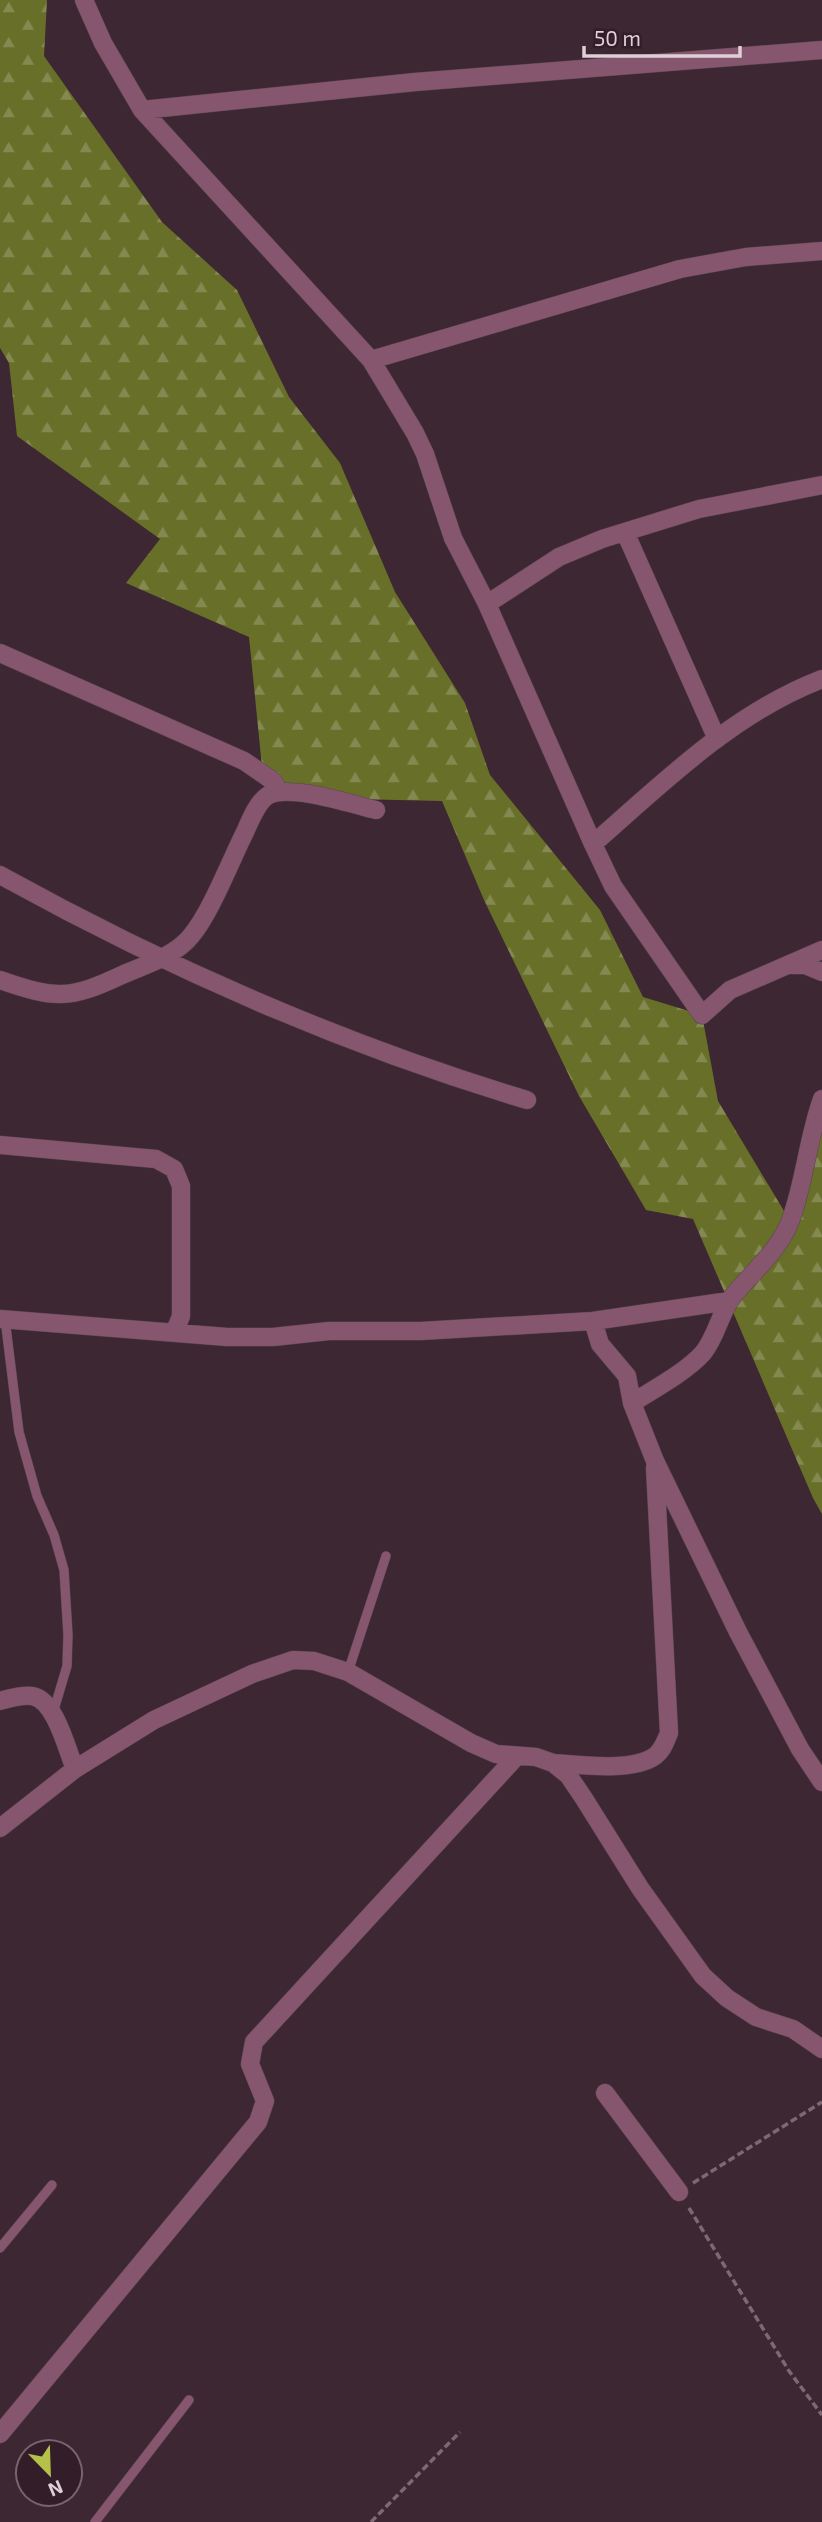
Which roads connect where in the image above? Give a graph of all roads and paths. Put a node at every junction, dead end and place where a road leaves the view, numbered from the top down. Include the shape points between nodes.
1 (84, 0) edge
2 (822, 50) edge
3 (142, 110) junction
4 (822, 251) edge
5 (371, 360) junction
6 (822, 485) edge
7 (625, 531) junction
8 (487, 604) junction
9 (0, 653) edge
10 (822, 679) edge
11 (717, 739) junction
12 (279, 791) junction
13 (376, 810) dead end
14 (593, 844) junction
15 (0, 875) edge
16 (822, 950) edge
17 (160, 958) junction
18 (785, 964) junction
19 (822, 972) edge
20 (0, 980) edge
21 (822, 1099) edge
22 (527, 1100) dead end
23 (0, 1145) edge
24 (729, 1301) junction
25 (2, 1319) edge
26 (593, 1321) junction
27 (175, 1331) junction
28 (632, 1403) junction
29 (655, 1461) junction
30 (386, 1556) dead end
31 (348, 1672) junction
32 (0, 1701) edge
33 (53, 1713) junction
34 (516, 1757) junction
35 (553, 1763) junction
36 (75, 1769) junction
37 (822, 1782) edge
38 (0, 1828) edge
39 (822, 2049) edge
40 (605, 2093) dead end
41 (822, 2102) edge
42 (52, 2185) dead end
43 (679, 2192) junction
44 (0, 2248) edge
45 (189, 2400) dead end
46 (822, 2415) edge
47 (460, 2432) dead end
48 (0, 2434) edge
49 (95, 2522) edge
50 (372, 2522) edge

1 - 3 street
2 - 3 street via 415,82
3 - 5 street
4 - 5 street via 746,257 680,269
5 - 8 street via 425,454 453,538
6 - 7 street via 699,509
7 - 8 street via 559,557
7 - 11 street
8 - 14 street
9 - 12 street via 244,761 273,781
10 - 11 street via 768,705
11 - 14 street
12 - 13 street
12 - 17 street via 265,797 252,816 191,937
14 - 18 street via 613,886 702,1015 730,990
15 - 17 street
16 - 18 street
17 - 20 street via 88,991 68,995 28,990
17 - 22 street via 323,1030
18 - 19 street
21 - 24 street via 790,1222 779,1244
23 - 27 street via 156,1159 174,1169 181,1186 181,1316
24 - 26 street
24 - 28 street via 702,1353
25 - 27 street
25 - 33 lane via 19,1432 64,1570 66,1666
26 - 27 street via 273,1337
26 - 28 street via 600,1344 627,1376
28 - 29 street
29 - 35 street via 669,1733 664,1747 640,1762 618,1766
29 - 37 street via 744,1643
30 - 31 lane
31 - 34 street via 471,1743
31 - 36 street via 314,1661 275,1665 154,1720
32 - 33 street via 34,1696 45,1701
33 - 36 street
34 - 35 street via 536,1756
34 - 48 street via 254,2042 250,2064 265,2101 258,2122
35 - 39 street via 568,1775 703,1976 756,2017 793,2029
36 - 38 street
40 - 43 street
41 - 43 path
42 - 44 lane
43 - 46 path via 789,2371
45 - 49 lane
47 - 50 path

